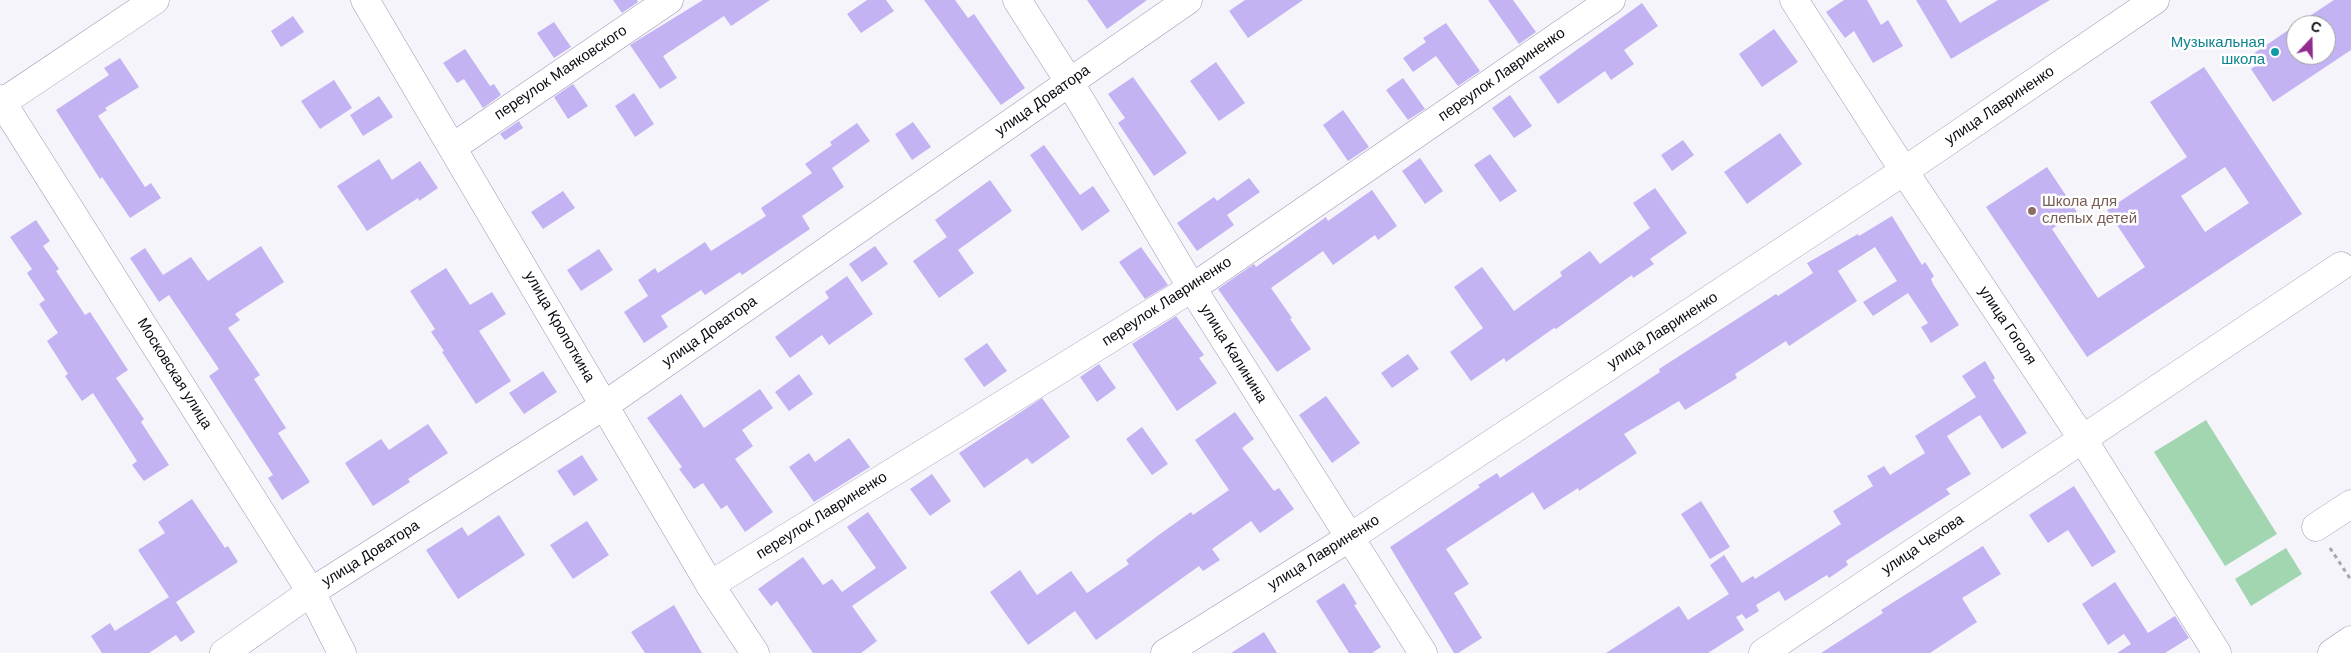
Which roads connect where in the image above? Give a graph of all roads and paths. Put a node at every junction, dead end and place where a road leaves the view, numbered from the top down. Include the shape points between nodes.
1 (155, 0) edge
2 (365, 0) edge
3 (669, 0) edge
4 (1017, 0) edge
5 (1188, 0) edge
6 (1611, 0) edge
7 (1794, 0) edge
8 (2155, 0) edge
9 (1070, 82) junction
10 (1, 102) edge
11 (453, 147) junction
12 (1904, 171) junction
13 (2340, 266) dead end
14 (1192, 288) junction
15 (605, 405) junction
16 (2082, 438) junction
17 (2351, 504) edge
18 (2316, 527) joint
19 (1349, 538) junction
20 (2351, 580) edge
21 (710, 585) junction
22 (311, 592) junction
23 (2351, 640) edge
24 (224, 653) edge
25 (342, 653) edge
26 (754, 653) edge
27 (1165, 653) edge
28 (1423, 653) edge
29 (1763, 653) edge
30 (2217, 653) edge
31 (2332, 653) edge

1 - 10 street
2 - 11 street, улица Кропоткина
3 - 11 street, переулок Маяковского
4 - 9 street, улица Калинина
5 - 9 street, улица Доватора
6 - 14 street, переулок Лавриненко
7 - 12 street, улица Гоголя
8 - 12 street, улица Лавриненко
9 - 14 street, улица Калинина
9 - 15 street, улица Доватора
10 - 22 street, Московская улица
11 - 15 street, улица Кропоткина
12 - 16 street, улица Гоголя
12 - 19 street, улица Лавриненко
13 - 16 street, улица Чехова
14 - 19 street, улица Калинина
14 - 21 street, переулок Лавриненко
15 - 21 street, улица Кропоткина
15 - 22 street, улица Доватора
16 - 29 street, улица Чехова
16 - 30 street, улица Гоголя
17 - 18 street
18 - 20 path
19 - 27 street, улица Лавриненко
19 - 28 street, улица Калинина
21 - 26 street, улица Кропоткина
22 - 24 street, улица Доватора
22 - 25 street, Московская улица
23 - 31 street

